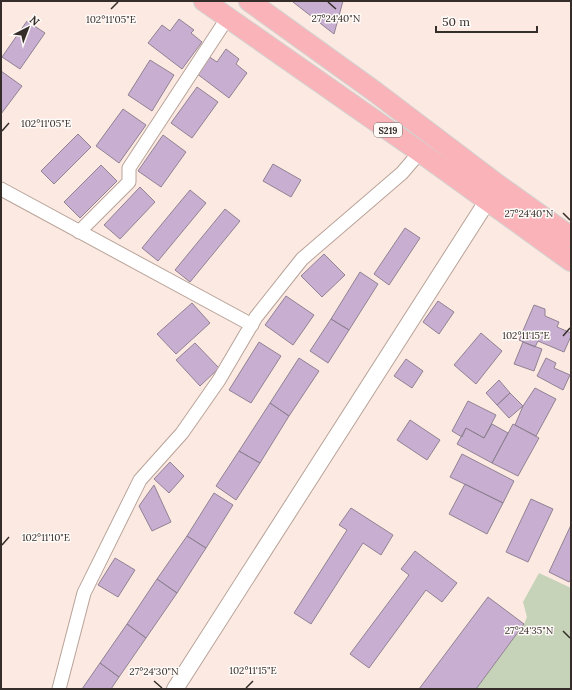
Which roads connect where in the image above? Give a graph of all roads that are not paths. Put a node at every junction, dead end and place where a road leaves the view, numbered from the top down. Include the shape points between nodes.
1 (204, 1) edge
2 (249, 1) edge
3 (228, 17) junction
4 (420, 152) junction
5 (1, 189) edge
6 (493, 193) junction
7 (79, 232) junction
8 (571, 237) edge
9 (571, 261) edge
10 (252, 324) junction
11 (59, 689) edge
12 (175, 689) edge

1 - 3 main road, S219
2 - 6 main road, S219 via 374,91
3 - 4 main road, S219
3 - 7 street via 129,168 129,182
4 - 6 main road, S219
4 - 10 street via 402,173 302,259
5 - 7 street
6 - 8 main road, S219
6 - 9 main road, S219
6 - 12 street
7 - 10 street
10 - 11 street via 219,380 182,433 140,480 84,592

